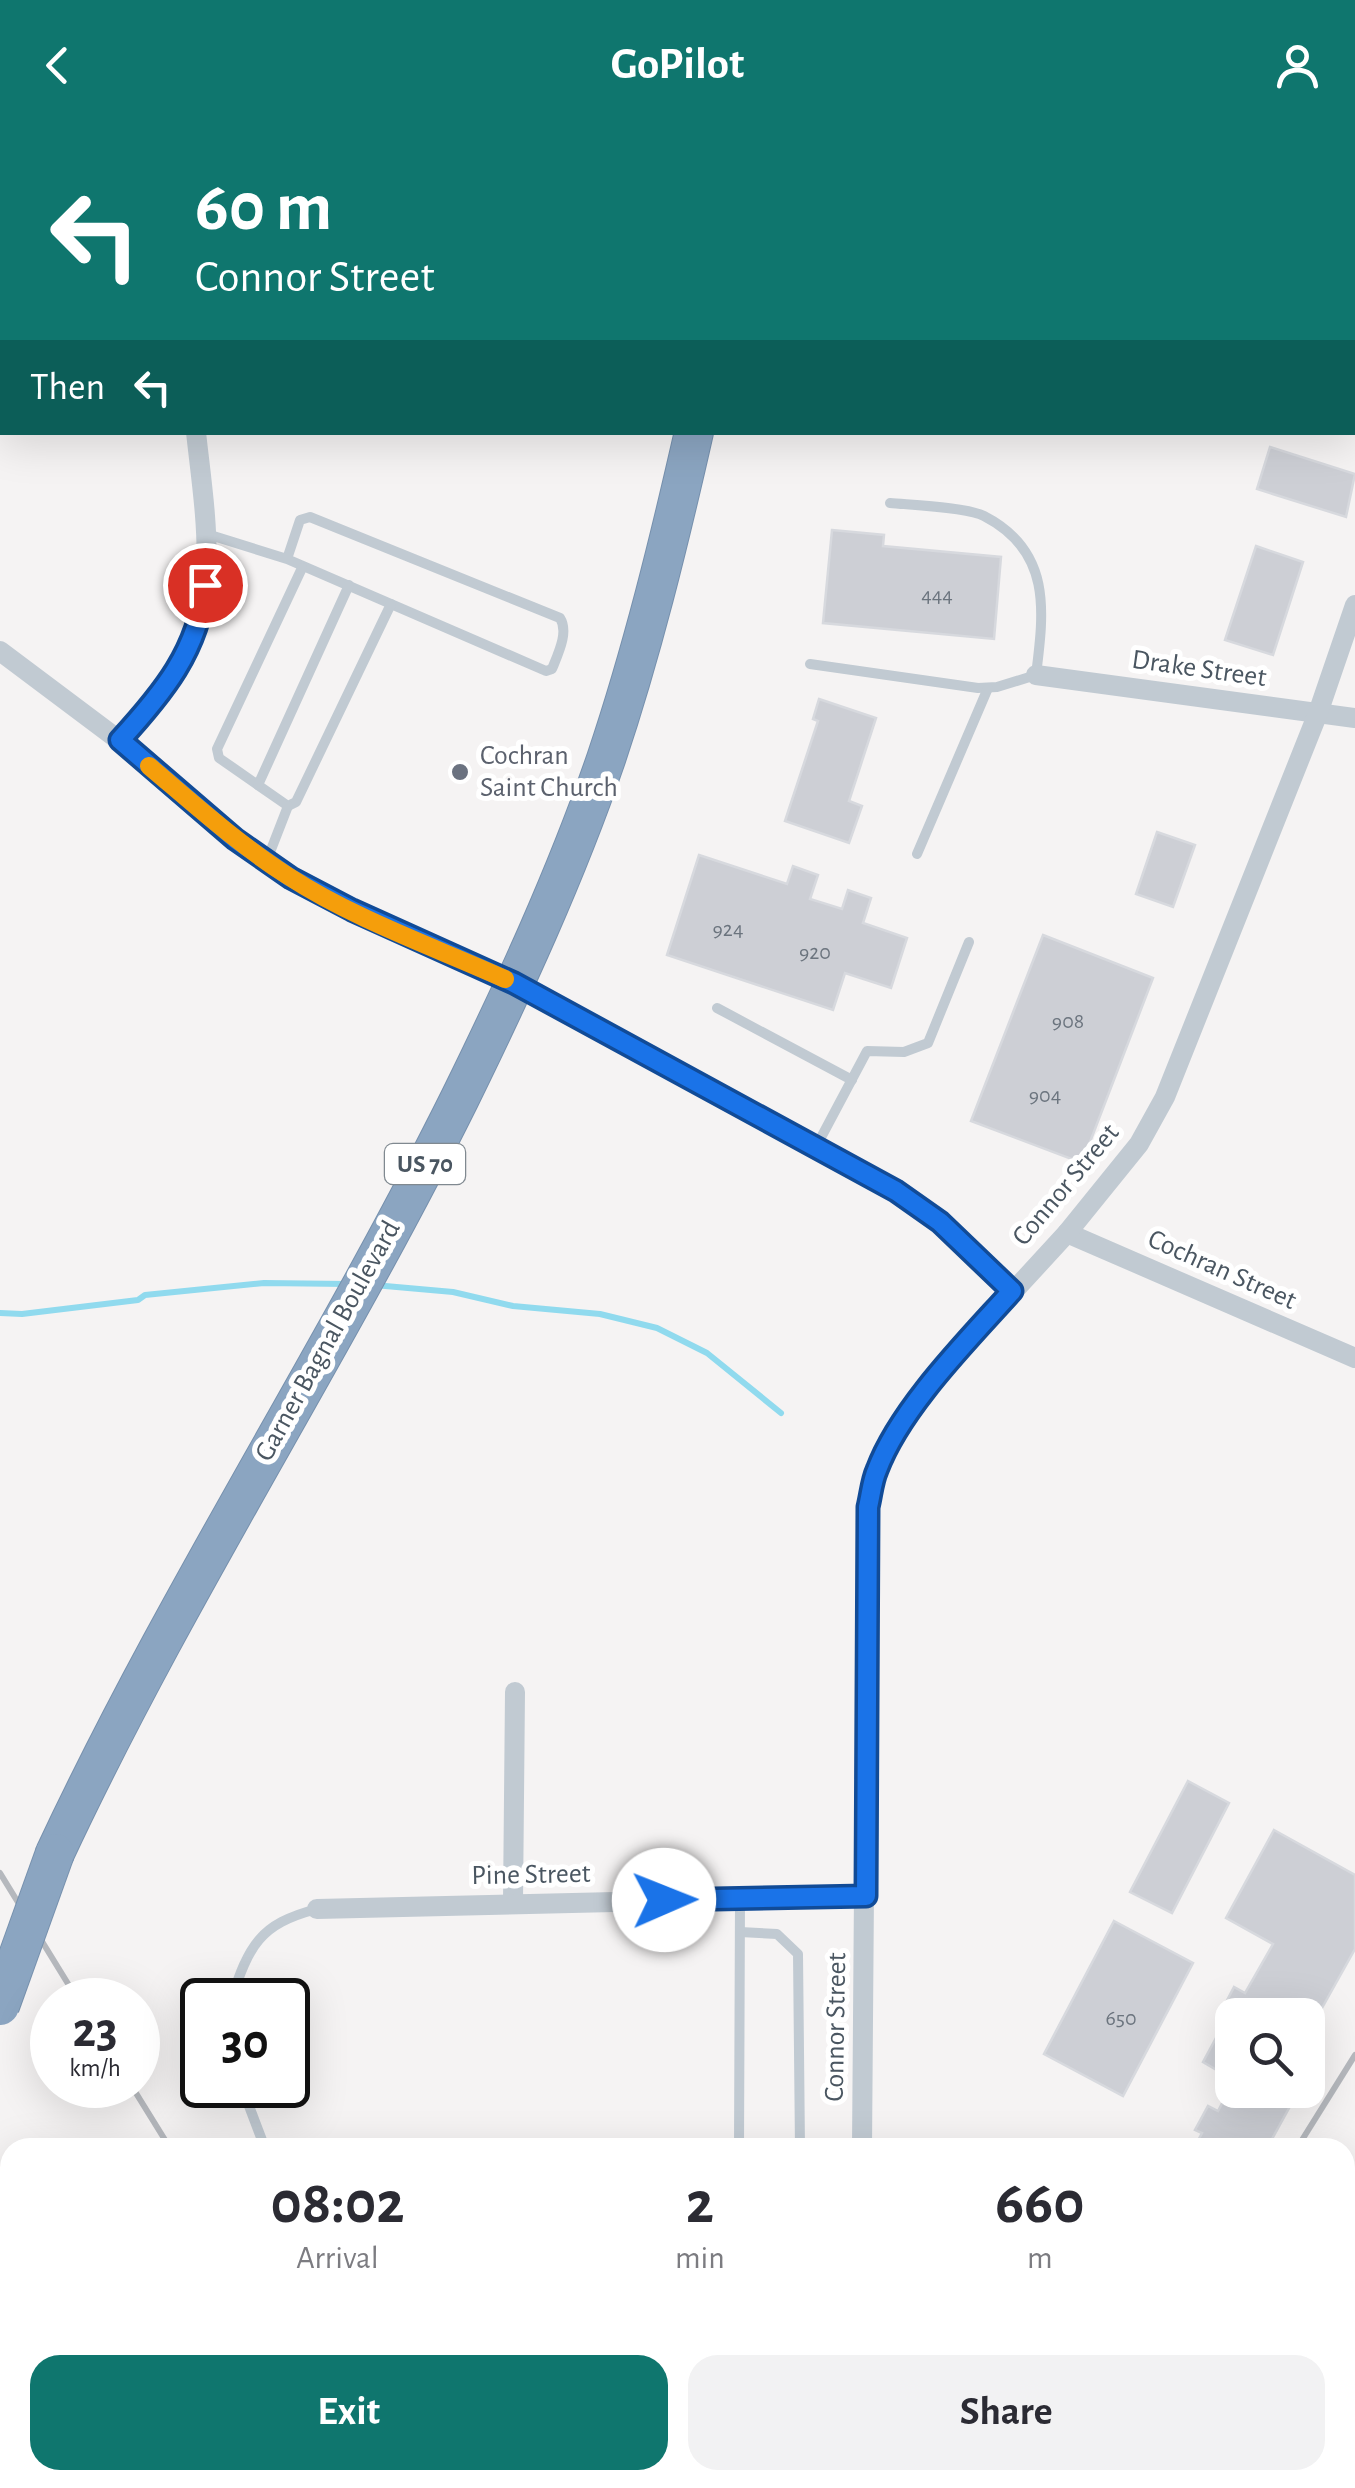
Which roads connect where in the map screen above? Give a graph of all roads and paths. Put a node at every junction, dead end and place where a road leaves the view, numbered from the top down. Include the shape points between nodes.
1 (196, 435) edge
2 (693, 435) edge
3 (890, 503) dead end
4 (206, 534) junction
5 (287, 559) junction
6 (302, 568) junction
7 (350, 585) junction
8 (391, 604) junction
9 (1355, 604) edge
10 (0, 651) edge
11 (810, 664) dead end
12 (1036, 675) junction
13 (988, 688) junction
14 (1318, 713) junction
15 (1355, 718) edge
16 (120, 740) junction
17 (258, 785) junction
18 (288, 806) junction
19 (917, 854) dead end
20 (266, 861) junction
21 (969, 942) dead end
22 (514, 983) junction
23 (718, 1008) dead end
24 (852, 1080) junction
25 (816, 1148) junction
26 (1067, 1233) junction
27 (1012, 1291) junction
28 (1355, 1358) edge
29 (515, 1692) dead end
30 (866, 1896) junction
31 (740, 1898) junction
32 (513, 1902) junction
33 (317, 1908) joint
34 (740, 1932) junction
35 (238, 1978) edge
36 (0, 2006) edge
37 (250, 2108) edge
38 (261, 2138) edge
39 (740, 2138) edge
40 (800, 2138) edge
41 (862, 2138) edge

1 - 4 street
2 - 22 highway, Garner Bagnal Boulevard / US 70 via 605,759
3 - 12 lane via 982,514 1015,540 1042,591
4 - 5 lane
4 - 16 street via 203,607 181,666
5 - 6 lane
5 - 8 lane via 300,520 310,517 560,618 564,630 546,671
6 - 7 lane
6 - 17 lane via 217,750
7 - 8 lane
7 - 17 lane
8 - 18 lane via 296,802
9 - 14 street, Connor Street
10 - 16 street
11 - 13 lane
12 - 13 lane
12 - 14 street, Drake Street
13 - 19 lane
14 - 15 street, Drake Street
14 - 26 street, Connor Street via 1164,1096 1139,1144
16 - 20 street
17 - 18 lane
18 - 20 lane
20 - 22 street via 352,910
21 - 24 lane via 928,1044 904,1052 867,1051
22 - 25 street
22 - 36 highway, Garner Bagnal Boulevard / US 70, bridge via 370,1268 141,1679 55,1853
23 - 24 lane
24 - 25 lane
25 - 27 street via 940,1222
26 - 27 street, Connor Street
26 - 28 street, Cochran Street
27 - 30 street, Connor Street via 944,1367 877,1469 868,1507
29 - 32 street
30 - 31 street, Pine Street
30 - 41 street, Connor Street
31 - 32 street, Pine Street
31 - 34 lane
32 - 33 street, Pine Street
33 - 35 lane via 284,1917 248,1951
34 - 39 lane
34 - 40 lane via 777,1934 799,1962
37 - 38 lane

